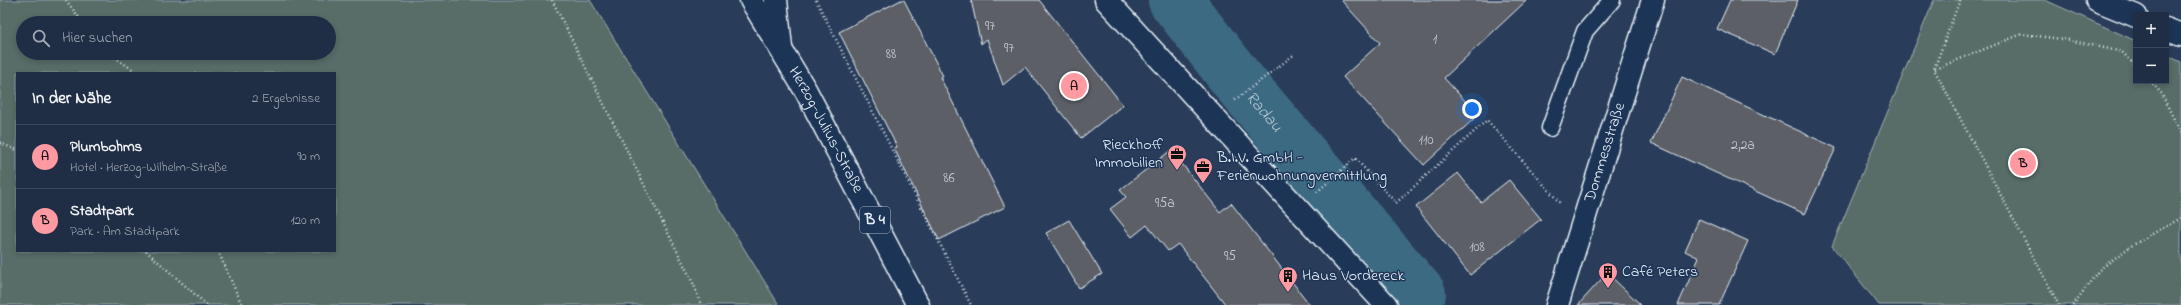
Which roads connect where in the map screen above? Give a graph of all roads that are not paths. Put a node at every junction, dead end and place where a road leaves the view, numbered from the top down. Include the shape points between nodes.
1 (751, 0) edge
2 (776, 0) edge
3 (1106, 0) edge
4 (1612, 0) edge
5 (1653, 0) edge
6 (2097, 0) edge
7 (2133, 15) edge
8 (2169, 30) edge
9 (2181, 35) edge
10 (782, 48) junction
11 (1550, 128) dead end
12 (918, 305) edge
13 (1386, 305) edge
14 (1557, 305) edge

1 - 10 street, Herzog-Julius-Straße / B 4
2 - 10 street
3 - 13 street
4 - 11 lane via 1585,31
5 - 14 street, Dommesstraße
6 - 7 street
8 - 9 street
10 - 12 street, Herzog-Julius-Straße / B 4

